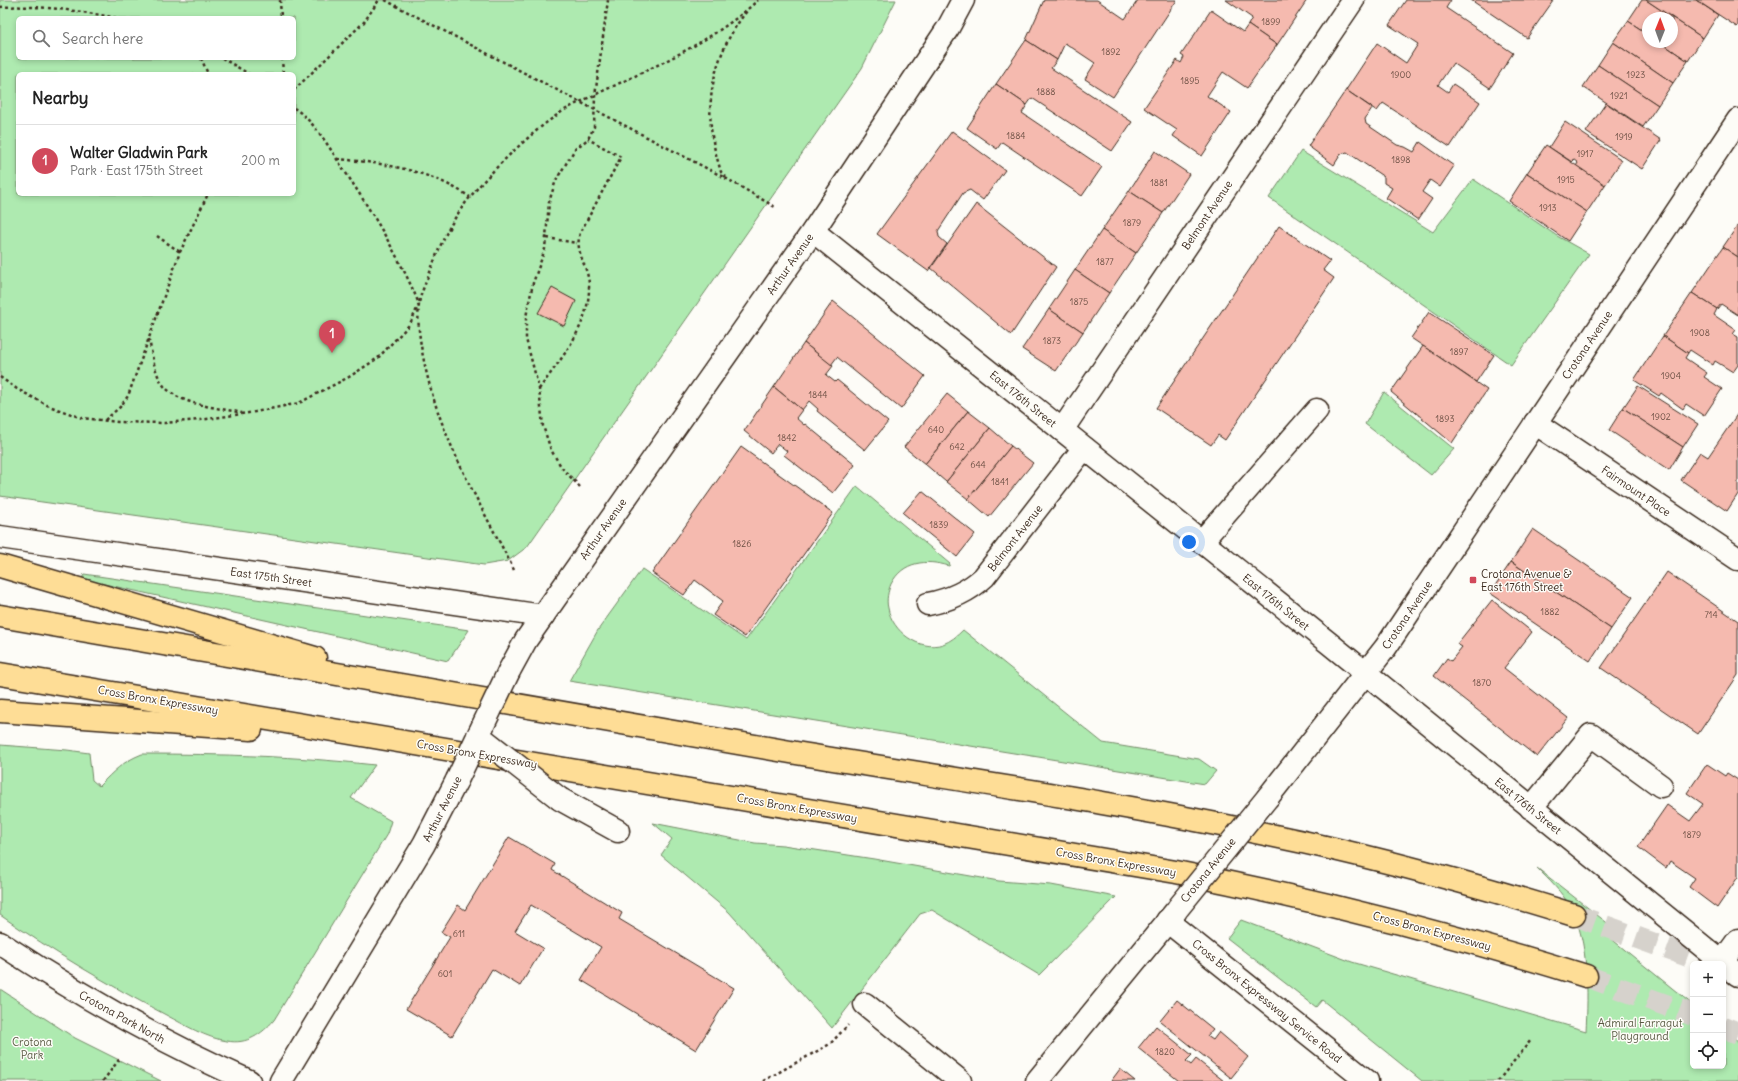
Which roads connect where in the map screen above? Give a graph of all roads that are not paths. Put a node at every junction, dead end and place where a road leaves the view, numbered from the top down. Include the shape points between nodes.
1 (963, 0) edge
2 (1353, 0) edge
3 (1738, 120) edge
4 (813, 231) junction
5 (1317, 410) dead end
6 (1535, 423) junction
7 (1062, 430) junction
8 (1084, 448) junction
9 (0, 537) edge
10 (1201, 542) junction
11 (1738, 559) edge
12 (0, 566) edge
13 (928, 604) dead end
14 (0, 616) edge
15 (543, 616) junction
16 (0, 674) edge
17 (1366, 674) junction
18 (416, 688) junction
19 (0, 711) edge
20 (478, 734) junction
21 (384, 738) junction
22 (1661, 786) dead end
23 (1531, 808) junction
24 (618, 831) dead end
25 (1172, 915) junction
26 (1574, 915) tunnel mouth
27 (1738, 940) edge
28 (0, 943) edge
29 (1730, 968) edge
30 (1586, 976) tunnel mouth
31 (865, 1004) dead end
32 (249, 1081) edge
33 (281, 1081) edge
34 (960, 1081) edge
35 (1037, 1081) edge
36 (1367, 1081) edge

1 - 4 street, Arthur Avenue via 948,28
2 - 7 street, Belmont Avenue
3 - 6 street, Crotona Avenue
4 - 7 street, East 176th Street
4 - 15 street, Arthur Avenue
5 - 10 street
6 - 11 street, Fairmount Place
6 - 17 street, Crotona Avenue
7 - 8 street, East 176th Street
8 - 10 street, East 176th Street
8 - 13 street, Belmont Avenue via 984,577 962,593
9 - 15 street, East 175th Street
10 - 17 street, East 176th Street
12 - 18 highway
14 - 18 highway
15 - 20 street, Arthur Avenue, bridge via 508,671
16 - 21 highway, Cross Bronx Expressway
17 - 23 street, East 176th Street
17 - 25 street, Crotona Avenue, bridge
18 - 26 highway via 1263,833 1432,873
19 - 21 highway
20 - 24 street, bridge via 560,799
20 - 33 street, Arthur Avenue, bridge via 424,844
21 - 30 highway, Cross Bronx Expressway via 1223,881 1412,925
22 - 23 street via 1591,735
23 - 29 street, East 176th Street
25 - 35 street, Crotona Avenue
25 - 36 street, Cross Bronx Expressway Service Road
27 - 29 street
28 - 32 street, Crotona Park North via 129,1022
31 - 34 street

